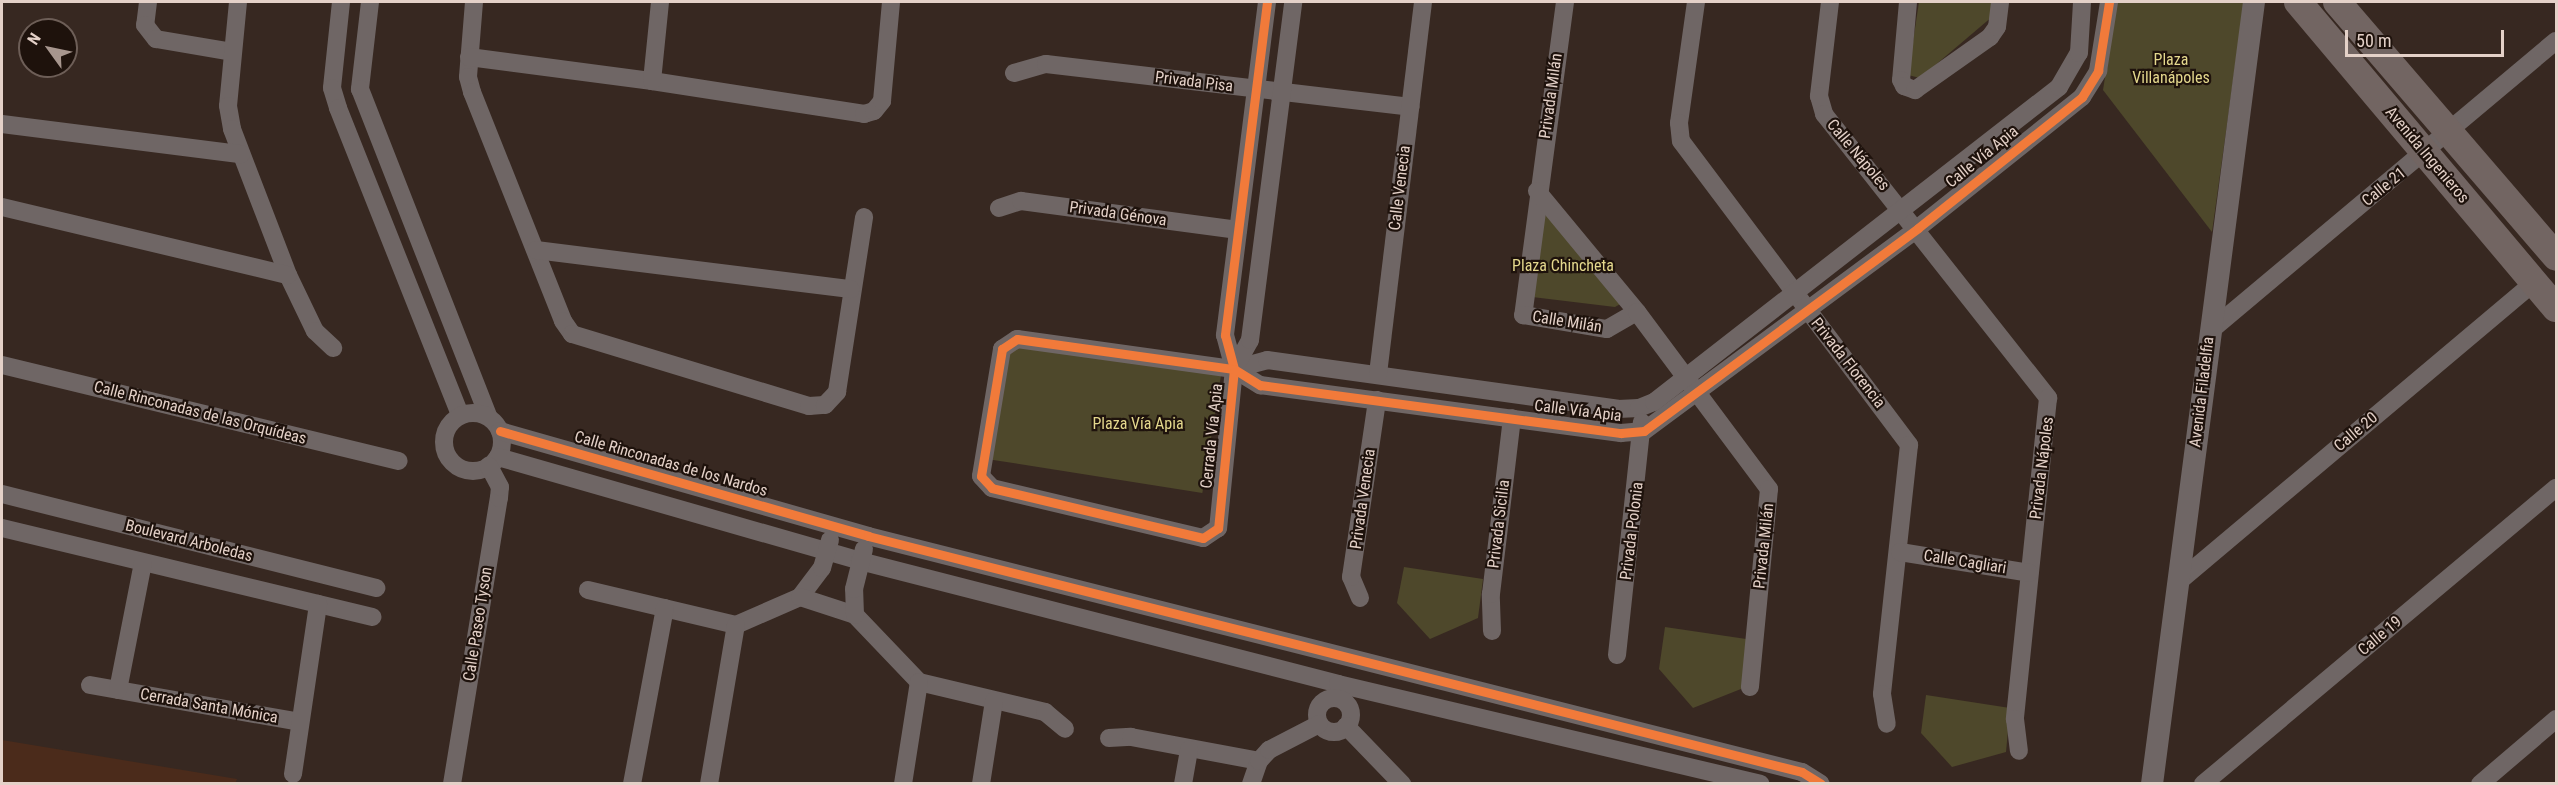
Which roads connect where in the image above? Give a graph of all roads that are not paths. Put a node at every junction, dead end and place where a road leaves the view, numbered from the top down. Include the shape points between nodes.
1 (148, 2) edge
2 (238, 2) edge
3 (341, 2) edge
4 (370, 2) edge
5 (474, 2) edge
6 (660, 2) edge
7 (891, 2) edge
8 (1268, 2) edge
9 (1293, 2) edge
10 (1423, 2) edge
11 (1565, 2) edge
12 (1696, 2) edge
13 (1830, 2) edge
14 (1908, 2) edge
15 (2000, 2) edge
16 (2082, 2) edge
17 (2109, 2) edge
18 (2254, 2) edge
19 (2298, 2) edge
20 (2337, 2) edge
21 (2556, 41) edge
22 (232, 52) junction
23 (468, 57) junction
24 (1014, 73) dead end
25 (652, 81) junction
26 (1257, 89) junction
27 (1282, 92) junction
28 (1410, 107) junction
29 (2, 124) edge
30 (2452, 131) junction
31 (2426, 153) junction
32 (241, 154) junction
33 (1537, 191) junction
34 (2, 207) edge
35 (999, 208) dead end
36 (1902, 209) junction
37 (864, 217) dead end
38 (1918, 228) junction
39 (1238, 230) junction
40 (536, 250) junction
41 (2556, 257) edge
42 (288, 275) junction
43 (2535, 282) junction
44 (851, 289) junction
45 (1793, 292) junction
46 (2556, 308) edge
47 (1807, 310) junction
48 (1636, 312) junction
49 (2210, 331) junction
50 (333, 348) dead end
51 (2, 365) edge
52 (1234, 369) junction
53 (1377, 374) junction
54 (1684, 376) junction
55 (1698, 391) junction
56 (1377, 400) junction
57 (1640, 408) junction
58 (460, 416) junction
59 (488, 416) junction
60 (1512, 418) junction
61 (500, 431) junction
62 (1644, 431) junction
63 (399, 461) dead end
64 (494, 462) junction
65 (2556, 488) edge
66 (2, 498) edge
67 (833, 527) junction
68 (2, 528) edge
69 (868, 536) junction
70 (827, 551) junction
71 (1900, 552) junction
72 (860, 561) junction
73 (143, 563) junction
74 (2029, 573) junction
75 (2177, 583) junction
76 (376, 588) dead end
77 (588, 590) dead end
78 (800, 597) junction
79 (1360, 598) dead end
80 (318, 604) junction
81 (665, 608) junction
82 (855, 615) junction
83 (372, 617) dead end
84 (736, 625) junction
85 (1492, 631) dead end
86 (1617, 655) dead end
87 (1344, 659) junction
88 (919, 682) junction
89 (90, 685) dead end
90 (1750, 687) dead end
91 (118, 690) junction
92 (1337, 691) junction
93 (994, 701) junction
94 (2556, 719) edge
95 (300, 722) junction
96 (1319, 724) junction
97 (1887, 724) dead end
98 (1346, 726) junction
99 (1065, 729) dead end
100 (1109, 738) dead end
101 (1189, 750) junction
102 (2019, 751) dead end
103 (1259, 761) junction
104 (293, 774) dead end
105 (452, 783) edge
106 (632, 783) edge
107 (709, 783) edge
108 (903, 783) edge
109 (981, 783) edge
110 (1183, 783) edge
111 (1251, 783) edge
112 (1402, 783) edge
113 (1760, 783) edge
114 (1821, 783) edge
115 (2152, 783) edge
116 (2203, 783) edge
117 (2480, 783) edge

1 - 22 street via 145,25 156,39
2 - 22 street
3 - 58 street via 332,87 338,108
4 - 59 street via 360,89
5 - 23 street
6 - 25 street
7 - 25 street via 882,101 874,111 864,114
8 - 26 street
9 - 27 street
10 - 28 street, Calle Venecia
11 - 33 street, Privada Milán
12 - 45 street, Privada Florencia via 1679,123 1681,141
13 - 36 street, Calle Nápoles via 1820,104
14 - 15 street via 1901,80 1914,90 1990,37 1997,27
16 - 36 street, Calle Vía Apia via 2079,53 2058,87
17 - 38 street, Calle Vía Apia via 2098,70 2082,97
18 - 49 street, Avenida Filadelfia
19 - 31 main road, Avenida Ingenieros
20 - 30 main road, Avenida Ingenieros
21 - 30 street, Calle 21
22 - 32 street via 228,106
23 - 25 street
23 - 40 street via 472,92
24 - 26 street, Privada Pisa via 1046,64
26 - 27 street, Privada Pisa
26 - 39 street
27 - 28 street, Privada Pisa
27 - 52 street via 1250,340
28 - 53 street, Calle Venecia
29 - 32 street
30 - 31 street, Calle 21
30 - 41 main road, Avenida Ingenieros
31 - 43 main road, Avenida Ingenieros
31 - 49 street, Calle 21
32 - 42 street
33 - 48 street
33 - 48 street, Calle Milán via 1523,315 1607,329
34 - 42 street
35 - 39 street, Privada Génova via 1021,201
36 - 38 street, Calle Nápoles
36 - 45 street, Calle Vía Apia
37 - 44 street
38 - 47 street, Calle Vía Apia
38 - 74 street, Privada Nápoles via 2048,398
39 - 52 street via 1225,335
40 - 44 street
40 - 44 street via 563,321 572,334 809,406 825,405 837,392
42 - 50 street via 315,331
43 - 46 main road, Avenida Ingenieros
43 - 75 street, Calle 20
45 - 47 street, Privada Florencia
45 - 54 street, Calle Vía Apia
47 - 55 street, Calle Vía Apia
47 - 71 street, Privada Florencia via 1909,445
48 - 54 street
49 - 75 street, Avenida Filadelfia
51 - 63 street, Calle Rinconadas de las Orquídeas
52 - 52 street, Cerrada Vía Apia via 1017,339 1008,342 1002,349 981,476 992,488 1203,538 1211,535 1218,528
52 - 53 street, Calle Vía Apia via 1267,360
52 - 56 street, Calle Vía Apia via 1260,385
53 - 57 street, Calle Vía Apia via 1618,409
54 - 55 street
54 - 57 street, Calle Vía Apia via 1654,402
55 - 62 street, Calle Vía Apia
55 - 90 street, Privada Milán via 1769,489
56 - 60 street, Calle Vía Apia
56 - 79 street, Privada Venecia via 1352,577
57 - 62 street, Privada Polonia
58 - 59 street
58 - 64 street via 445,433 448,456 466,470
59 - 61 street
60 - 62 street, Calle Vía Apia via 1621,434
60 - 85 street, Privada Sicilia via 1491,594
61 - 64 street
61 - 67 street, Calle Rinconadas de los Nardos
62 - 86 street, Privada Polonia
64 - 70 street
64 - 105 street, Calle Paseo Tyson via 500,487
65 - 116 street, Calle 19
66 - 76 street, Boulevard Arboledas
67 - 69 street, Calle Rinconadas de los Nardos
67 - 70 street
68 - 73 street, Boulevard Arboledas
69 - 72 street
69 - 87 street, Calle Rinconadas de los Nardos
70 - 72 street
70 - 78 street via 822,568
71 - 74 street, Calle Cagliari
71 - 97 street, Privada Florencia via 1882,694
72 - 82 street via 854,589
72 - 92 street
73 - 80 street, Boulevard Arboledas
73 - 91 street, Cerrada Santa Mónica
74 - 102 street, Privada Nápoles via 2015,718
75 - 115 street, Avenida Filadelfia
77 - 81 street
78 - 82 street
78 - 84 street
80 - 83 street, Boulevard Arboledas
80 - 95 street, Cerrada Santa Mónica
81 - 84 street
81 - 106 street
82 - 88 street
84 - 107 street
87 - 92 street
87 - 114 street, Calle Rinconadas de los Nardos via 1802,772
88 - 93 street
88 - 108 street
89 - 91 street, Cerrada Santa Mónica
91 - 95 street, Cerrada Santa Mónica
92 - 96 street via 1319,705
92 - 98 street via 1350,708
92 - 113 street
93 - 99 street via 1045,712
93 - 109 street
94 - 117 street
95 - 104 street, Cerrada Santa Mónica
96 - 98 street via 1329,731
96 - 103 street via 1269,750
98 - 112 street
100 - 101 street via 1131,737
101 - 103 street
101 - 110 street
103 - 111 street

